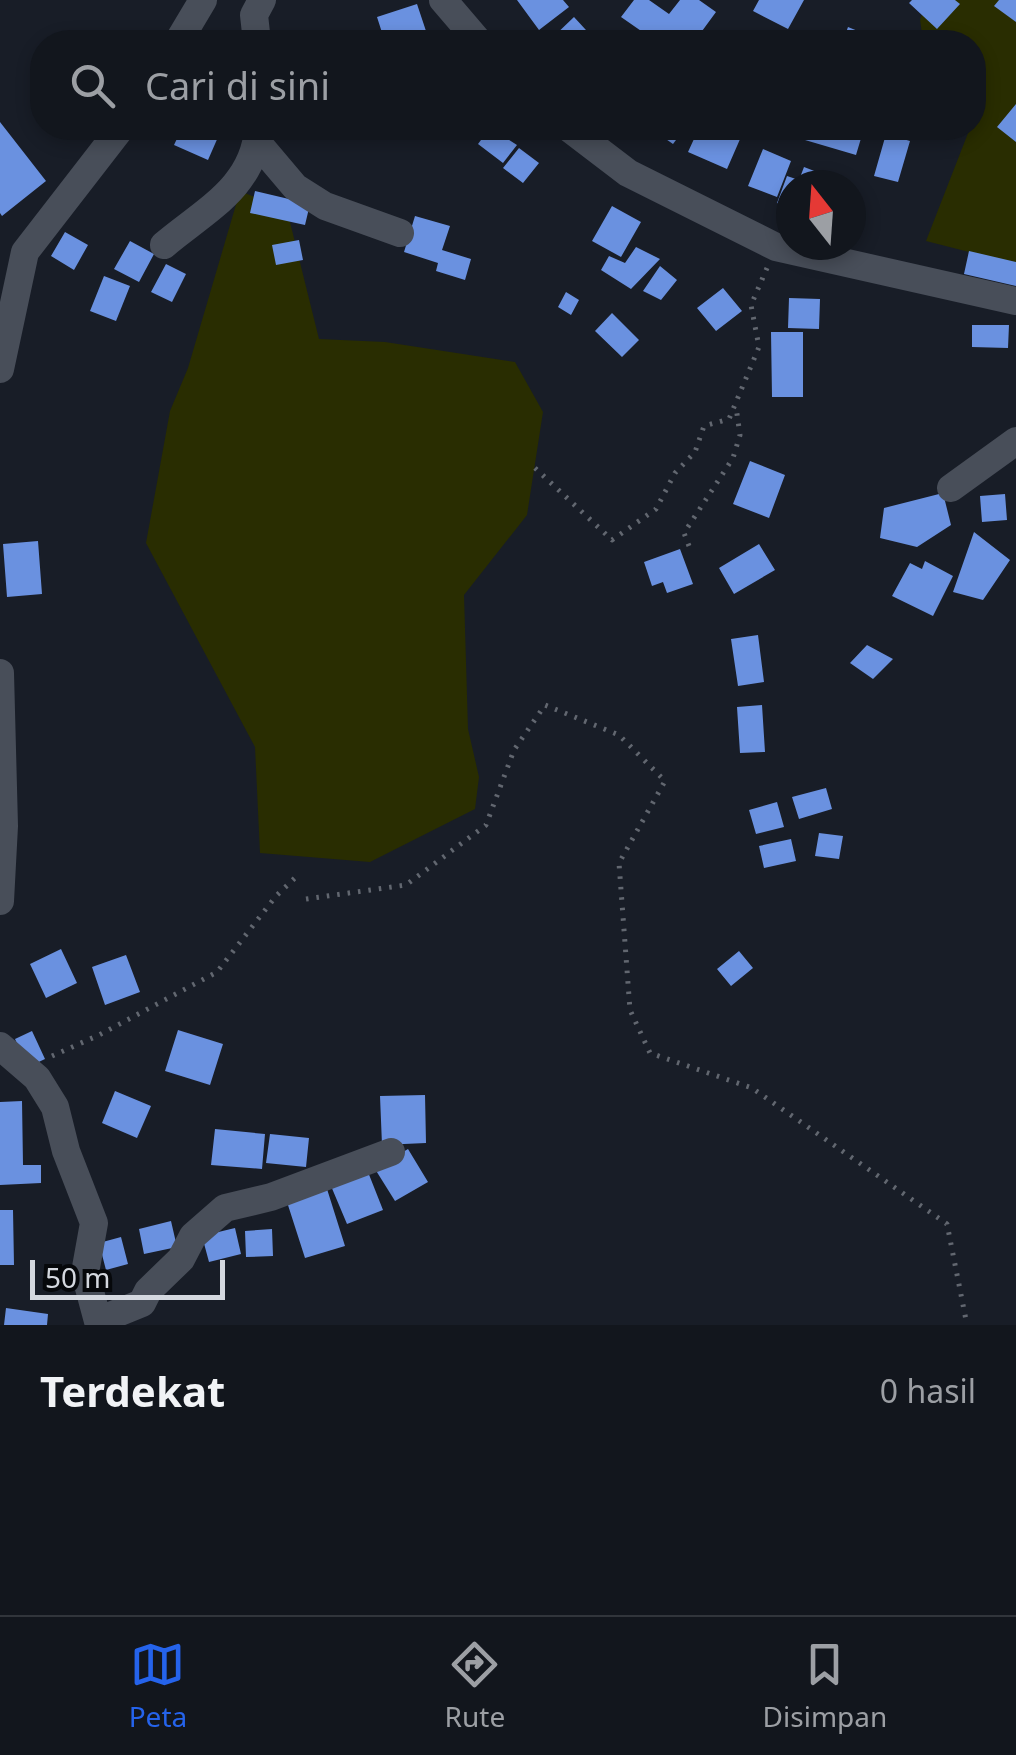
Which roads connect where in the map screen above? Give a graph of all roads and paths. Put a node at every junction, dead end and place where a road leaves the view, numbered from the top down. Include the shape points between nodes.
1 (203, 0) edge
2 (262, 0) edge
3 (443, 0) edge
4 (185, 30) edge
5 (255, 30) edge
6 (469, 30) edge
7 (112, 140) edge
8 (257, 140) edge
9 (262, 140) edge
10 (584, 140) edge
11 (400, 233) dead end
12 (164, 245) dead end
13 (776, 247) joint
14 (834, 260) edge
15 (1016, 301) edge
16 (0, 368) edge
17 (735, 404) junction
18 (1016, 440) edge
19 (535, 468) dead end
20 (951, 488) dead end
21 (689, 546) dead end
22 (0, 674) edge
23 (299, 874) dead end
24 (306, 899) dead end
25 (0, 902) edge
26 (0, 1046) edge
27 (45, 1059) dead end
28 (391, 1152) dead end
29 (99, 1323) edge
30 (967, 1325) edge

1 - 4 street
2 - 5 street
3 - 6 street
7 - 16 street via 25,252
8 - 12 street via 255,158 228,195
9 - 11 street via 295,187 324,206
10 - 13 street via 628,174
13 - 17 path via 751,304 760,347
14 - 15 street
17 - 19 path via 729,419 704,426 695,452 675,472 656,509 612,540
17 - 21 path via 740,434 733,458 684,533
18 - 20 street
22 - 25 street
23 - 27 path via 217,972
24 - 30 path via 406,885 486,825 514,750 546,706 619,734 665,781 619,863 630,1010 650,1054 752,1088 947,1224
26 - 29 street via 37,1078 56,1107 94,1223 85,1273
28 - 29 street via 225,1208 193,1236 142,1303

